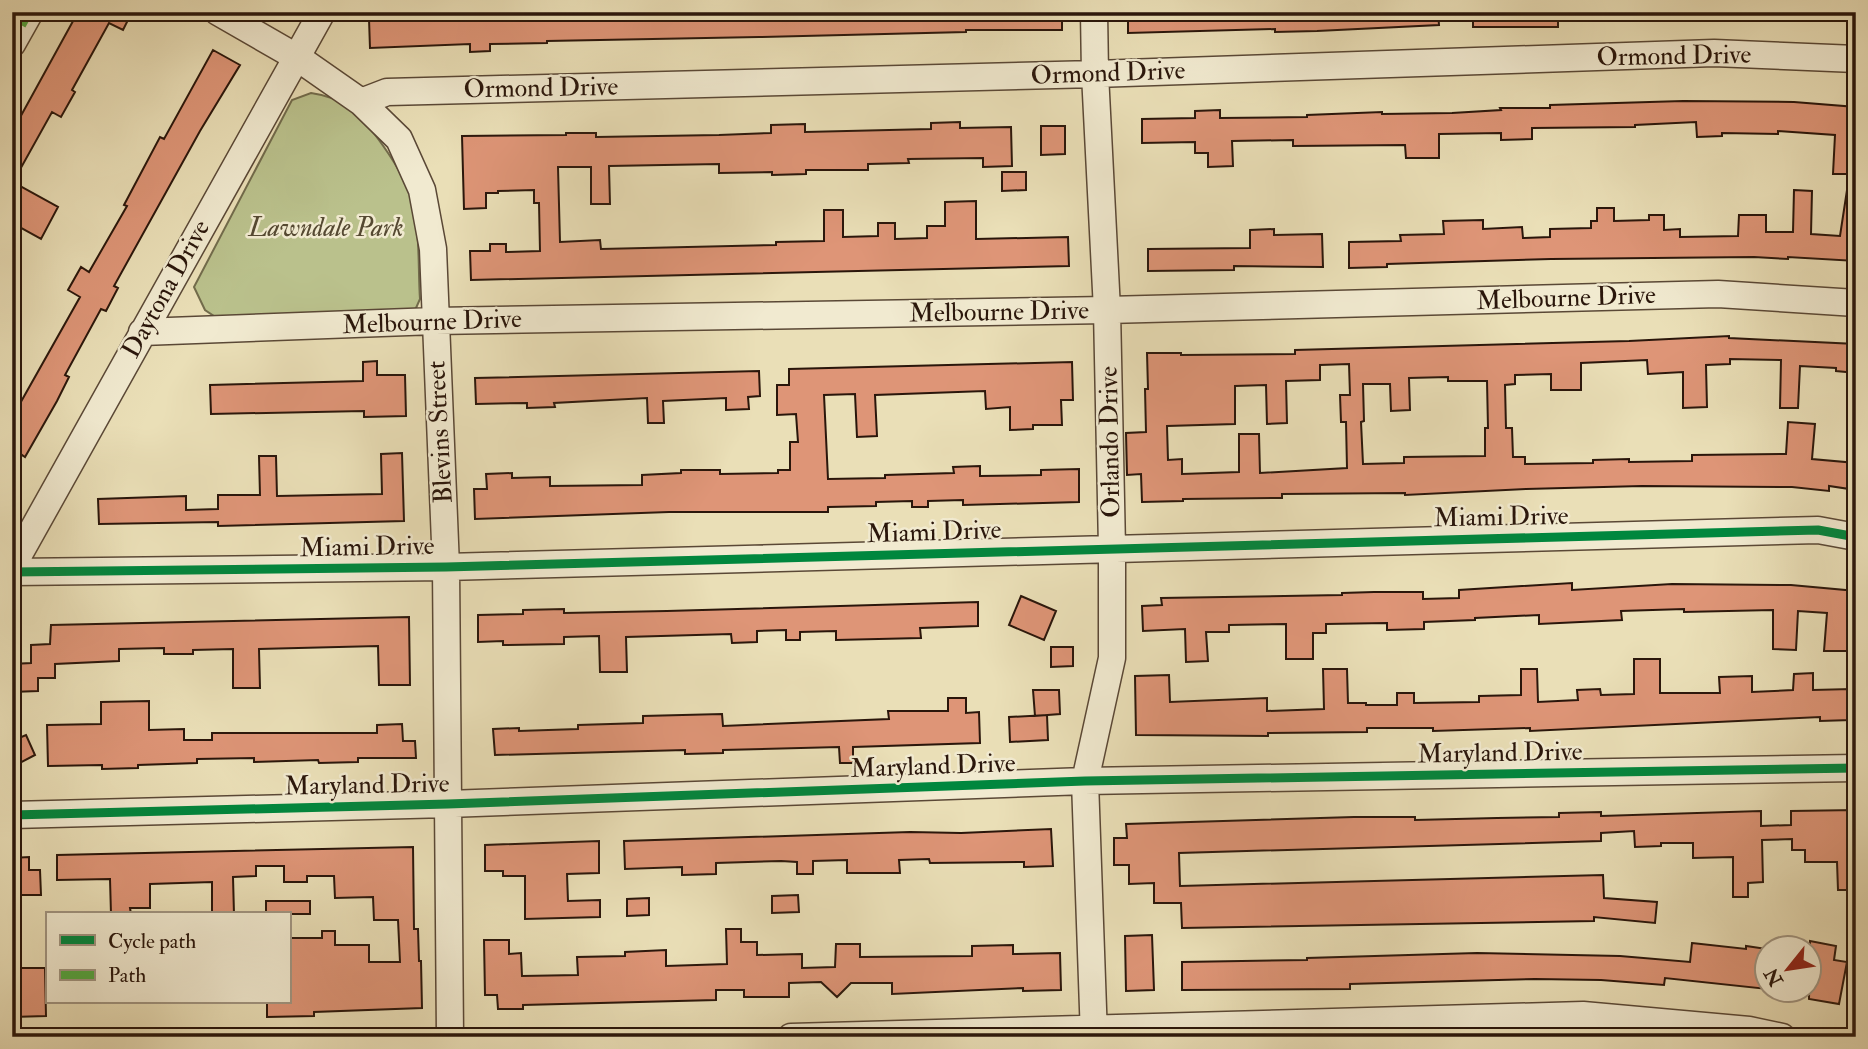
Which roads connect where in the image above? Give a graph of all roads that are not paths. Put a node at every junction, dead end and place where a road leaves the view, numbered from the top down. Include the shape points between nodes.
1 (30, 12) edge
2 (218, 12) edge
3 (322, 12) edge
4 (1094, 12) edge
5 (12, 44) edge
6 (298, 58) junction
7 (1856, 59) edge
8 (1095, 74) junction
9 (361, 102) junction
10 (1856, 303) edge
11 (1107, 310) junction
12 (435, 321) junction
13 (142, 332) junction
14 (1856, 537) edge
15 (1112, 548) junction
16 (446, 568) junction
17 (12, 570) edge
18 (1856, 768) edge
19 (1085, 781) junction
20 (448, 804) junction
21 (12, 815) edge
22 (1093, 1033) edge
23 (450, 1037) edge
24 (790, 1037) edge
25 (1782, 1037) edge

1 - 5 street
2 - 6 street, Blevins Street
3 - 6 street, Daytona Drive
4 - 8 street, Orlando Drive
6 - 9 street, Blevins Street
6 - 13 street, Daytona Drive
7 - 8 street, Ormond Drive via 1714,54
8 - 9 street, Ormond Drive via 387,92
8 - 11 street, Orlando Drive
9 - 12 street, Blevins Street via 399,139 422,190 433,248
10 - 11 street, Melbourne Drive via 1718,294
11 - 12 street, Melbourne Drive
11 - 15 street, Orlando Drive
12 - 13 street, Melbourne Drive
12 - 16 street, Blevins Street
13 - 17 street, Daytona Drive
14 - 15 street, Miami Drive via 1818,530
15 - 16 street, Miami Drive
15 - 19 street, Orlando Drive via 1112,658
16 - 17 street, Miami Drive
16 - 20 street, Blevins Street
18 - 19 street, Maryland Drive
19 - 20 street, Maryland Drive
19 - 22 street, Orlando Drive
20 - 21 street, Maryland Drive
20 - 23 street, Blevins Street
22 - 24 street
22 - 25 street via 1583,1015

